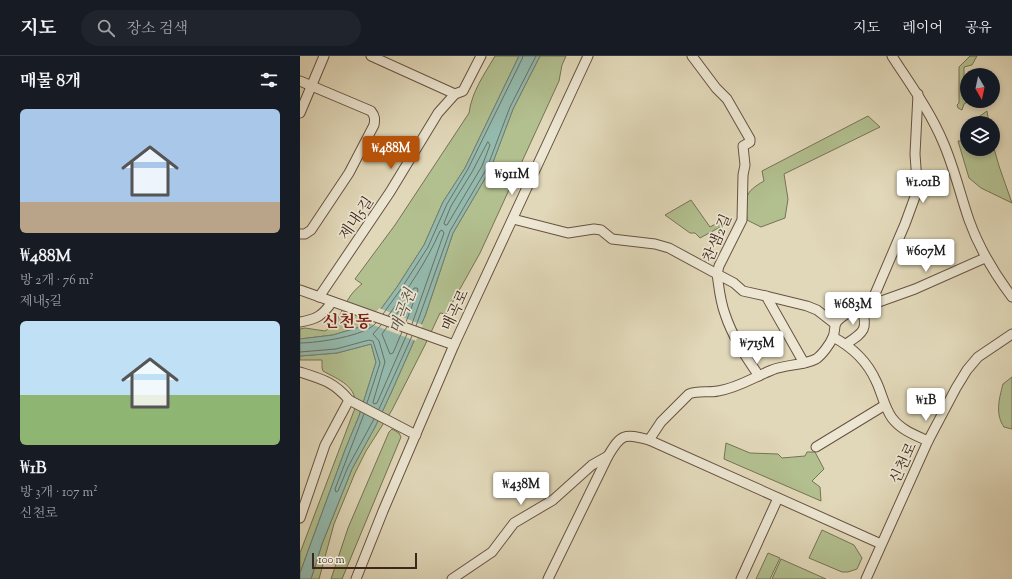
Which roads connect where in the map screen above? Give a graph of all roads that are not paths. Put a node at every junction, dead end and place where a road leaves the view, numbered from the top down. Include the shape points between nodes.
1 (324, 56) edge
2 (371, 56) edge
3 (481, 56) edge
4 (588, 56) edge
5 (692, 56) edge
6 (892, 56) edge
7 (300, 81) edge
8 (311, 86) junction
9 (455, 94) junction
10 (918, 94) junction
11 (300, 113) edge
12 (513, 219) junction
13 (300, 234) edge
14 (985, 258) junction
15 (717, 274) junction
16 (300, 290) edge
17 (766, 296) junction
18 (319, 297) junction
19 (1012, 297) edge
20 (336, 303) junction
21 (874, 304) junction
22 (862, 308) junction
23 (300, 322) edge
24 (835, 324) junction
25 (833, 337) junction
26 (1010, 337) edge
27 (846, 344) junction
28 (454, 345) junction
29 (804, 364) junction
30 (300, 372) edge
31 (759, 376) junction
32 (353, 402) junction
33 (885, 405) junction
34 (416, 435) junction
35 (649, 440) junction
36 (928, 441) junction
37 (816, 447) dead end
38 (608, 456) junction
39 (778, 498) junction
40 (300, 518) edge
41 (881, 544) junction
42 (356, 579) edge
43 (452, 579) edge
44 (548, 579) edge
45 (741, 579) edge
46 (866, 579) edge

1 - 8 street
2 - 9 street
3 - 9 street, 제내5길 via 463,91
4 - 12 street, 매곡로
5 - 15 street, 찬샘2길 via 727,99 750,138 750,142 743,146 745,165 742,220
6 - 10 street
7 - 8 street
8 - 11 street
8 - 13 street via 371,111 375,120 340,188 311,230
9 - 18 street, 제내5길 via 438,113 390,192
10 - 14 street via 944,143 969,221
10 - 21 street via 916,194 875,294
12 - 15 street via 568,233 600,230 612,239 655,244 669,248
12 - 28 street, 매곡로
14 - 19 street
14 - 21 street
15 - 17 street, 찬샘2길 via 743,291
15 - 31 street via 724,313 746,357
16 - 18 street
17 - 24 street, 찬샘2길 via 812,308
17 - 29 street
18 - 20 street
20 - 23 street via 319,316
20 - 28 street
21 - 22 street
22 - 24 street via 848,313
22 - 27 street via 864,328
24 - 25 street
25 - 27 street
25 - 29 street via 818,357
26 - 36 street, 신천로 via 978,357 967,370
27 - 33 street via 867,366
28 - 34 street, 매곡로
29 - 31 street via 772,370
30 - 32 street via 325,379
31 - 35 street via 726,390 689,394 661,422
32 - 34 street
32 - 40 street via 325,445
33 - 36 street via 892,418 904,429
33 - 37 street
34 - 42 street, 매곡로
35 - 38 street via 634,435 624,437 616,442
35 - 39 street
36 - 41 street, 신천로
38 - 43 street via 592,465 553,500 514,523 492,552
38 - 44 street
39 - 41 street
39 - 45 street
41 - 46 street, 신천로

